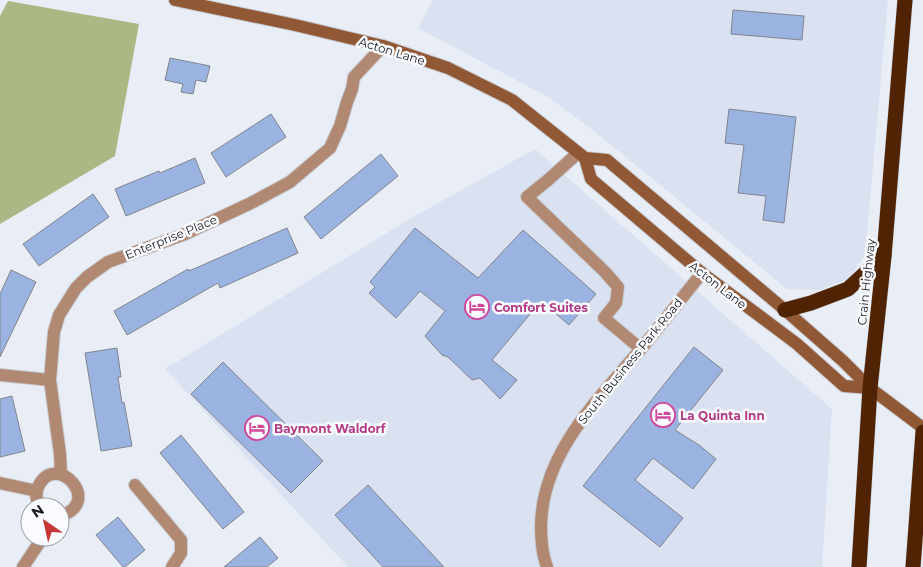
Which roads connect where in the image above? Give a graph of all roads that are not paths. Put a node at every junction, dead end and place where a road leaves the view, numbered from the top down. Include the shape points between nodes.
1 (175, 0) edge
2 (905, 0) edge
3 (383, 46) junction
4 (582, 155) junction
5 (884, 256) junction
6 (702, 273) junction
7 (785, 310) junction
8 (641, 349) junction
9 (0, 375) edge
10 (50, 380) junction
11 (870, 388) junction
12 (923, 428) edge
13 (923, 432) edge
14 (61, 474) junction
15 (0, 483) edge
16 (135, 485) dead end
17 (36, 491) junction
18 (36, 497) edge
19 (70, 511) edge
20 (36, 547) edge
21 (23, 567) edge
22 (172, 567) edge
23 (547, 567) edge
24 (859, 567) edge
25 (913, 567) edge

1 - 3 main road, Acton Lane
2 - 5 highway, Crain Highway
3 - 4 main road, Acton Lane via 448,68 512,100
3 - 10 street, Enterprise Place via 354,76 340,126 330,148 290,182 185,234 108,262 76,288 59,315 54,332
4 - 6 main road, Acton Lane via 591,179
4 - 7 main road, Acton Lane via 607,160
4 - 8 street via 527,197 618,287 616,304 604,318
5 - 7 highway via 848,289
5 - 11 highway, Crain Highway
6 - 8 street, South Business Park Road
6 - 11 main road, Acton Lane via 797,344 844,386
7 - 11 main road, Acton Lane
8 - 23 street, South Business Park Road via 596,399 554,464 541,510 543,556
9 - 10 street
10 - 14 street, Enterprise Place
11 - 12 main road, Acton Lane
11 - 24 highway, Crain Highway
13 - 25 highway
14 - 17 street via 48,476
14 - 19 street via 72,480 78,492 76,505
15 - 17 street
16 - 22 street via 181,540 181,553
17 - 18 street
20 - 21 street

